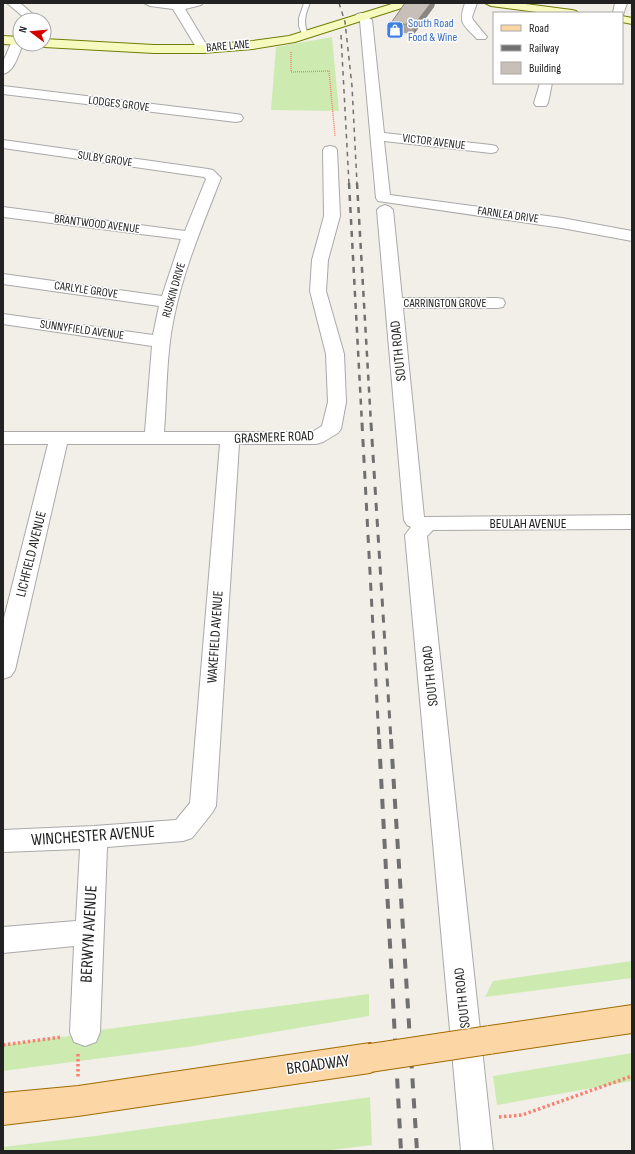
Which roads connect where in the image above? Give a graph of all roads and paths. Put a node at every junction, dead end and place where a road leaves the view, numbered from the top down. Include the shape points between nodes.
1 (14, 3) edge
2 (150, 3) edge
3 (197, 3) edge
4 (307, 3) edge
5 (407, 3) edge
6 (471, 3) edge
7 (491, 3) edge
8 (179, 6) junction
9 (25, 12) edge
10 (559, 12) edge
11 (361, 16) junction
12 (305, 34) junction
13 (481, 37) dead end
14 (291, 39) junction
15 (52, 43) edge
16 (203, 49) junction
17 (14, 52) edge
18 (3, 70) edge
19 (546, 84) edge
20 (3, 90) edge
21 (541, 103) dead end
22 (236, 118) dead end
23 (377, 136) junction
24 (3, 144) edge
25 (490, 149) dead end
26 (330, 150) joint
27 (208, 173) joint
28 (384, 204) junction
29 (3, 212) edge
30 (191, 236) junction
31 (632, 236) edge
32 (3, 279) edge
33 (168, 302) junction
34 (496, 303) dead end
35 (393, 304) junction
36 (3, 319) edge
37 (162, 342) junction
38 (3, 438) edge
39 (59, 438) junction
40 (154, 438) junction
41 (230, 438) junction
42 (632, 522) edge
43 (424, 525) junction
44 (3, 670) edge
45 (183, 830) joint
46 (94, 837) junction
47 (3, 841) edge
48 (88, 932) junction
49 (3, 940) edge
50 (632, 1019) edge
51 (85, 1032) joint
52 (3, 1045) edge
53 (632, 1076) edge
54 (3, 1109) edge
55 (474, 1118) junction
56 (477, 1151) edge

1 - 9 street
2 - 8 street
3 - 8 street
4 - 12 lane via 301,18 301,28
5 - 11 main road, BARE LANE
6 - 13 street via 467,21
7 - 10 main road
8 - 16 street
11 - 12 main road, BARE LANE
11 - 23 street, SOUTH ROAD via 366,20
12 - 14 main road, BARE LANE
14 - 16 main road, BARE LANE
14 - 26 path via 292,72 329,71 337,150
15 - 16 main road, BARE LANE
17 - 18 street
19 - 21 street
20 - 22 street, LODGES GROVE
23 - 25 street, VICTOR AVENUE
23 - 28 street, SOUTH ROAD
24 - 27 street, SULBY GROVE
26 - 41 street, GRASMERE ROAD via 332,216 320,260 318,292 335,354 337,402 331,429 316,438
27 - 30 street, RUSKIN DRIVE via 214,178
28 - 31 street, FARNLEA DRIVE via 562,223
28 - 35 street, SOUTH ROAD
29 - 30 street, BRANTWOOD AVENUE
30 - 33 street, RUSKIN DRIVE
32 - 33 street, CARLYLE GROVE
33 - 37 street, RUSKIN DRIVE
34 - 35 street, CARRINGTON GROVE
35 - 43 street, SOUTH ROAD via 414,520
36 - 37 street, SUNNYFIELD AVENUE
37 - 40 street, RUSKIN DRIVE
38 - 39 street, GRASMERE ROAD
39 - 40 street, GRASMERE ROAD
39 - 44 street, LICHFIELD AVENUE
40 - 41 street, GRASMERE ROAD
41 - 45 street, WAKEFIELD AVENUE via 203,806
42 - 43 street, BEULAH AVENUE
43 - 55 street, SOUTH ROAD via 416,535
45 - 46 street, WINCHESTER AVENUE
46 - 47 street, WINCHESTER AVENUE
46 - 48 street, BERWYN AVENUE
48 - 49 street
48 - 51 street, BERWYN AVENUE
50 - 54 main road, BROADWAY, bridge via 78,1101
51 - 52 path
53 - 55 path via 522,1115
55 - 56 street, SOUTH ROAD

